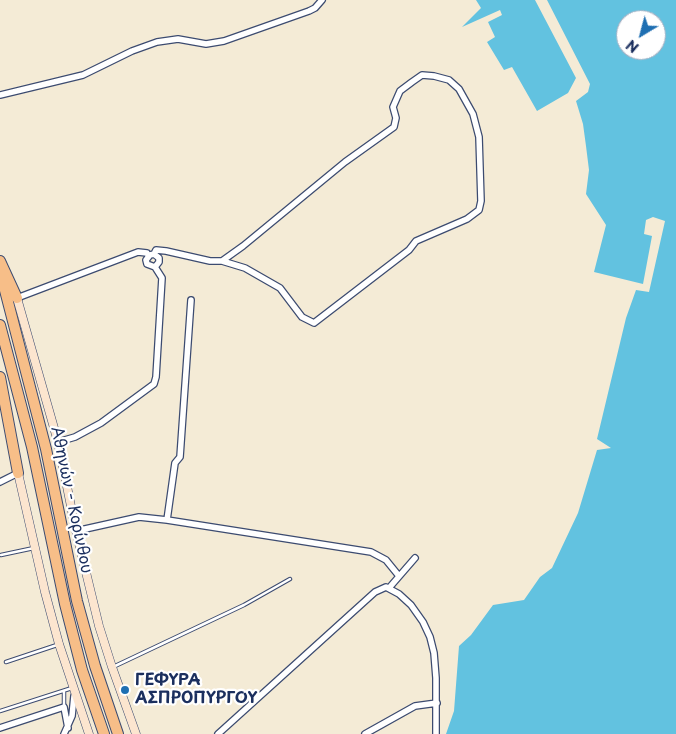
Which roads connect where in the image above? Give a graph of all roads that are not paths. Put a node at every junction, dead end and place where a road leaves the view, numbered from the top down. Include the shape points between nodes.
1 (322, 0) edge
2 (0, 95) edge
3 (151, 253) junction
4 (0, 261) edge
5 (222, 261) junction
6 (154, 267) junction
7 (0, 271) edge
8 (17, 298) junction
9 (191, 300) dead end
10 (0, 329) edge
11 (0, 346) edge
12 (0, 377) edge
13 (58, 442) junction
14 (18, 473) junction
15 (0, 482) edge
16 (167, 520) junction
17 (76, 531) junction
18 (34, 548) junction
19 (1, 556) dead end
20 (415, 558) dead end
21 (400, 576) junction
22 (290, 579) dead end
23 (389, 588) junction
24 (59, 644) junction
25 (6, 662) dead end
26 (112, 668) junction
27 (64, 691) junction
28 (74, 691) junction
29 (437, 703) junction
30 (64, 707) junction
31 (0, 711) edge
32 (0, 728) edge
33 (68, 728) junction
34 (64, 734) edge
35 (89, 734) edge
36 (104, 734) edge
37 (118, 734) edge
38 (136, 734) edge
39 (218, 734) edge
40 (365, 734) edge
41 (436, 734) edge

1 - 2 street via 308,11 224,41 206,44 178,39 157,42 83,75
3 - 5 street via 166,251
3 - 6 street via 159,258
3 - 6 street via 146,260 149,266
3 - 8 street via 138,252
4 - 8 highway
5 - 5 street via 345,162 394,127 393,107 400,91 412,82 422,76 434,76 449,80 459,88 473,114 479,137 481,201 479,210 468,219 416,241 409,250 314,324 302,317 280,288 245,268
6 - 13 street via 162,278 162,288 154,384 101,424
7 - 37 highway, Αθηνών - Κορίνθου via 46,449 77,601
8 - 13 main road
9 - 16 street via 180,457 175,464
10 - 11 highway
10 - 36 highway, Αθηνών - Κορίνθου via 30,439 65,604 82,670
12 - 14 highway
13 - 17 main road
14 - 15 street
14 - 18 main road
16 - 17 street via 139,517
16 - 21 street via 371,552 386,560
17 - 26 main road
18 - 19 lane
18 - 24 main road
20 - 21 street
21 - 23 street
22 - 26 lane via 244,605
23 - 29 street via 408,603 429,635 434,656
23 - 39 street via 375,592
24 - 25 lane
24 - 28 main road
26 - 38 main road
27 - 28 lane
27 - 30 lane
27 - 31 lane
28 - 33 street
28 - 35 main road
29 - 40 street via 415,706
29 - 41 street
30 - 32 street
30 - 33 street
33 - 34 street

